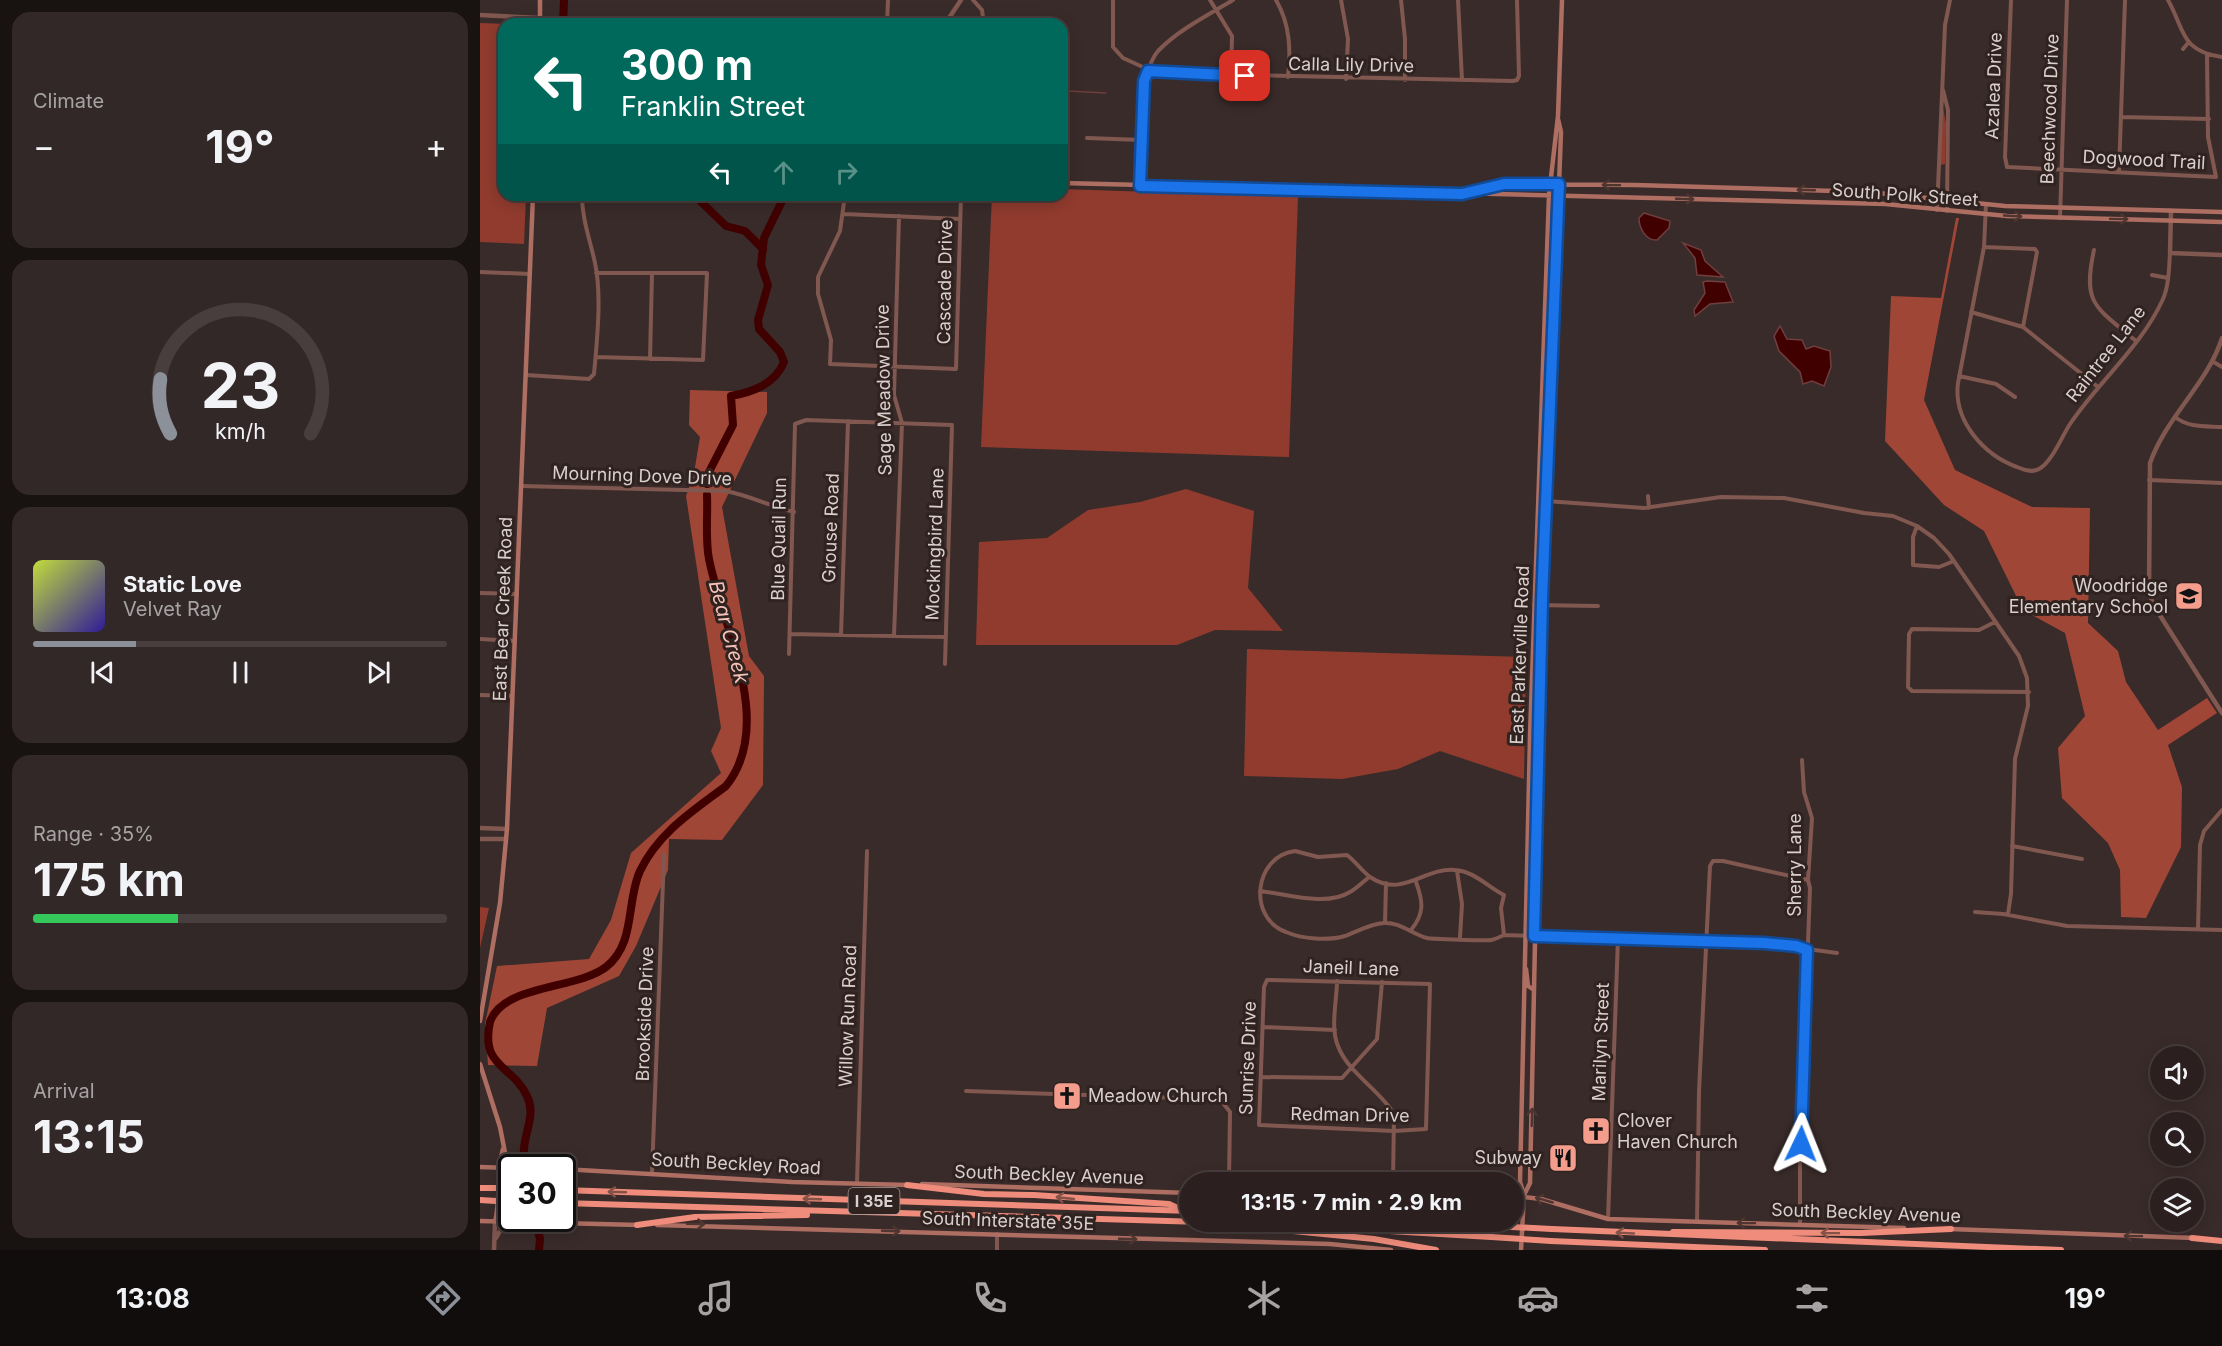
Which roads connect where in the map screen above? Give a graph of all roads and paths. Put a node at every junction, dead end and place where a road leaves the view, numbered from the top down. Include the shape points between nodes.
1 (540, 0) edge
2 (888, 0) edge
3 (961, 0) edge
4 (973, 0) edge
5 (1113, 0) edge
6 (1210, 0) edge
7 (1233, 0) edge
8 (1276, 0) edge
9 (1341, 0) edge
10 (1401, 0) edge
11 (1458, 0) edge
12 (1517, 0) edge
13 (1562, 0) edge
14 (1950, 0) edge
15 (2010, 0) edge
16 (2067, 0) edge
17 (2125, 0) edge
18 (2168, 0) edge
19 (1216, 10) junction
20 (480, 15) edge
21 (510, 18) edge
22 (540, 18) edge
23 (887, 18) edge
24 (949, 18) edge
25 (983, 18) edge
26 (2188, 43) junction
27 (2183, 49) dead end
28 (2208, 55) junction
29 (2222, 57) edge
30 (1148, 71) junction
31 (1231, 76) junction
32 (1288, 78) junction
33 (1346, 79) junction
34 (1405, 80) junction
35 (1462, 80) junction
36 (1942, 84) junction
37 (1558, 116) junction
38 (2121, 117) junction
39 (2209, 119) junction
40 (1087, 138) dead end
41 (1142, 140) junction
42 (2012, 168) joint
43 (1938, 169) junction
44 (1948, 169) junction
45 (2062, 170) junction
46 (2119, 172) junction
47 (1068, 183) edge
48 (1550, 184) junction
49 (1559, 184) junction
50 (1140, 186) junction
51 (1462, 194) junction
52 (1549, 195) junction
53 (1559, 195) junction
54 (1937, 199) junction
55 (1948, 200) junction
56 (533, 201) edge
57 (582, 201) edge
58 (845, 201) edge
59 (961, 201) edge
60 (1986, 204) junction
61 (2060, 207) junction
62 (1936, 210) junction
63 (1947, 212) junction
64 (2171, 212) junction
65 (2222, 212) edge
66 (844, 214) junction
67 (1985, 214) junction
68 (898, 216) junction
69 (2060, 218) junction
70 (960, 219) junction
71 (2171, 221) junction
72 (2222, 222) edge
73 (1984, 247) junction
74 (2094, 250) dead end
75 (2170, 254) junction
76 (2222, 255) edge
77 (480, 272) edge
78 (596, 273) junction
79 (652, 273) junction
80 (530, 274) junction
81 (2152, 275) dead end
82 (2168, 278) junction
83 (1971, 312) junction
84 (2023, 327) junction
85 (2222, 338) edge
86 (2136, 340) junction
87 (596, 357) junction
88 (1544, 357) junction
89 (1552, 357) junction
90 (650, 359) junction
91 (2211, 361) junction
92 (895, 366) junction
93 (2222, 367) edge
94 (526, 375) junction
95 (1959, 376) junction
96 (2098, 387) junction
97 (2016, 397) dead end
98 (2174, 416) junction
99 (848, 421) junction
100 (902, 423) junction
101 (2222, 427) edge
102 (1541, 448) junction
103 (1548, 448) junction
104 (2149, 480) junction
105 (2222, 483) edge
106 (521, 486) junction
107 (1648, 496) dead end
108 (1539, 501) junction
109 (1546, 501) junction
110 (1649, 508) junction
111 (794, 512) junction
112 (1917, 526) junction
113 (1954, 561) junction
114 (480, 593) edge
115 (517, 594) junction
116 (1534, 605) junction
117 (1542, 605) junction
118 (1598, 606) dead end
119 (1995, 622) junction
120 (790, 634) junction
121 (841, 635) junction
122 (894, 636) junction
123 (946, 637) junction
124 (480, 639) edge
125 (515, 641) junction
126 (789, 654) dead end
127 (945, 664) dead end
128 (2029, 692) junction
129 (480, 695) edge
130 (512, 696) junction
131 (2222, 713) edge
132 (1530, 714) junction
133 (1539, 715) junction
134 (1803, 760) dead end
135 (2222, 810) edge
136 (480, 828) edge
137 (507, 829) junction
138 (480, 838) edge
139 (506, 839) junction
140 (2012, 846) junction
141 (867, 850) dead end
142 (664, 855) dead end
143 (2082, 860) dead end
144 (1456, 870) junction
145 (1369, 876) junction
146 (1808, 880) junction
147 (1416, 882) junction
148 (1386, 883) junction
149 (1260, 891) junction
150 (1975, 912) dead end
151 (2008, 914) junction
152 (1385, 923) junction
153 (2198, 929) junction
154 (2222, 930) edge
155 (1411, 931) junction
156 (1504, 935) junction
157 (1524, 936) junction
158 (1534, 936) junction
159 (1460, 938) junction
160 (1618, 938) junction
161 (1706, 941) junction
162 (1807, 950) junction
163 (1837, 953) dead end
164 (1524, 957) junction
165 (1267, 980) joint
166 (1337, 981) junction
167 (1382, 982) junction
168 (1534, 990) junction
169 (480, 1022) edge
170 (1263, 1027) junction
171 (1335, 1030) junction
172 (1523, 1041) junction
173 (1534, 1041) junction
174 (480, 1065) edge
175 (1353, 1068) junction
176 (1261, 1077) junction
177 (966, 1091) dead end
178 (1273, 1127) joint
179 (1426, 1130) joint
180 (1394, 1131) junction
181 (503, 1149) junction
182 (502, 1154) edge
183 (505, 1154) edge
184 (1520, 1161) junction
185 (1531, 1161) junction
186 (480, 1167) edge
187 (498, 1167) edge
188 (576, 1170) edge
189 (1229, 1172) edge
190 (1394, 1172) edge
191 (1520, 1172) edge
192 (652, 1173) junction
193 (857, 1183) junction
194 (907, 1185) junction
195 (480, 1188) edge
196 (498, 1188) edge
197 (576, 1190) edge
198 (1179, 1193) edge
199 (1524, 1195) joint
200 (480, 1200) edge
201 (498, 1201) edge
202 (576, 1203) edge
203 (498, 1208) edge
204 (1179, 1208) edge
205 (1179, 1211) edge
206 (888, 1213) junction
207 (1608, 1219) junction
208 (480, 1221) edge
209 (1179, 1221) edge
210 (495, 1222) junction
211 (1697, 1222) junction
212 (576, 1223) edge
213 (1800, 1224) junction
214 (637, 1225) junction
215 (1524, 1228) edge
216 (1951, 1229) junction
217 (500, 1232) edge
218 (1281, 1232) edge
219 (1400, 1232) edge
220 (1522, 1232) edge
221 (997, 1234) junction
222 (1648, 1234) junction
223 (2192, 1238) joint
224 (2222, 1240) edge
225 (495, 1244) junction
226 (1330, 1247) edge
227 (1719, 1249) edge
228 (494, 1250) edge
229 (996, 1250) edge
230 (1391, 1250) edge
231 (1436, 1250) edge
232 (1521, 1250) edge
233 (1727, 1250) edge
234 (1765, 1250) edge
235 (2061, 1250) edge

1 - 22 main road
2 - 23 street
3 - 24 street
4 - 25 street
5 - 30 street via 1113,47 1118,55
6 - 19 street
7 - 19 street
8 - 32 street via 1288,28
9 - 33 street via 1348,39
10 - 34 street
11 - 35 street
12 - 35 street, Calla Lily Drive via 1517,80
13 - 37 main road, East Parkerville Road
14 - 36 street via 1944,25
15 - 42 street, Azalea Drive via 2005,156 2007,167
16 - 45 street, Beechwood Drive
17 - 38 street
18 - 26 street
19 - 30 street via 1157,53
19 - 31 street via 1232,36
20 - 21 street
26 - 27 street
26 - 28 street
28 - 29 street
28 - 39 street
30 - 31 street, Calla Lily Drive
30 - 41 street via 1144,81
31 - 32 street, Calla Lily Drive
32 - 33 street, Calla Lily Drive
33 - 34 street, Calla Lily Drive
34 - 35 street, Calla Lily Drive
36 - 43 street
36 - 44 street via 1948,110
37 - 48 main road, East Parkerville Road
37 - 49 main road, East Parkerville Road
38 - 39 street
38 - 46 street
39 - 46 street, Dogwood Trail via 2208,137 2216,177
40 - 41 street
41 - 50 street
42 - 45 street, Dogwood Trail
43 - 44 street
43 - 54 street
44 - 55 street
45 - 46 street, Dogwood Trail
45 - 61 street, Beechwood Drive
47 - 50 main road
48 - 49 main road, South Polk Street
48 - 51 main road, South Polk Street via 1504,184
48 - 52 main road, East Parkerville Road
49 - 53 main road, East Parkerville Road
54 -> 49 main road, South Polk Street via 1868,192
50 - 51 main road
51 - 52 main road, South Polk Street
52 - 53 main road, South Polk Street
52 - 88 main road, East Parkerville Road
53 -> 62 main road, South Polk Street via 1896,205
53 - 89 main road, East Parkerville Road
54 - 55 main road, South Polk Street
54 - 62 street
55 - 60 main road, South Polk Street
55 - 63 street
56 - 80 main road, East Bear Creek Road
57 - 78 street via 583,224
58 - 66 street
59 - 70 street, Cascade Drive
60 - 61 main road, South Polk Street
60 - 67 street
61 - 64 main road, South Polk Street
61 - 69 street, Beechwood Drive
62 - 63 main road, South Polk Street
63 - 67 main road, South Polk Street
64 - 65 main road, South Polk Street
64 - 71 street, Raintree Lane
66 - 68 street
66 - 92 street via 818,277 818,294 831,340 830,364
67 -> 69 main road, South Polk Street
67 - 73 street
68 - 70 street
68 - 92 street, Sage Meadow Drive
69 -> 71 main road, South Polk Street
70 - 92 street, Cascade Drive via 956,369
71 - 72 main road, South Polk Street
71 - 75 street, Raintree Lane
73 - 83 street
73 - 84 street via 2037,252
74 - 86 street via 2088,278 2090,297
75 - 76 street
75 - 82 street, Raintree Lane
77 - 80 street
78 - 79 street
78 - 87 street
79 - 90 street
79 - 90 street via 707,273 703,360
80 - 94 main road, East Bear Creek Road
81 - 82 street
82 - 86 street, Raintree Lane via 2163,298
83 - 84 street
83 - 95 street
84 - 96 street
85 - 91 street
86 - 96 street, Raintree Lane
87 - 90 street
87 - 94 street via 594,374 589,379
88 - 89 main road
88 - 102 main road, East Parkerville Road
89 - 103 main road, East Parkerville Road
91 - 93 street
91 - 98 street
92 - 100 street, Sage Meadow Drive via 894,395
94 - 106 main road, East Bear Creek Road
95 - 96 street, Raintree Lane via 1959,401 1978,443 2013,465 2034,471 2041,468
95 - 97 street via 1996,384
98 - 101 street via 2184,424
98 - 104 street via 2153,454
99 - 100 street
99 - 111 street, Blue Quail Run via 806,420 795,424
99 - 121 street, Grouse Road
100 - 122 street, Sage Meadow Drive
100 - 123 street, Mockingbird Lane via 952,425
102 - 103 main road
102 - 108 main road, East Parkerville Road
103 - 109 main road, East Parkerville Road
104 - 105 street
104 - 131 street via 2149,593
106 - 111 street, Mourning Dove Drive via 725,491
106 - 115 main road, East Bear Creek Road
107 - 110 street
108 - 109 main road
108 - 116 main road, East Parkerville Road
109 - 110 street
109 - 117 main road, East Parkerville Road
110 - 112 street via 1714,497 1774,498 1893,516
111 - 120 street, Blue Quail Run
112 - 113 street
112 - 113 street via 1913,565 1939,567
113 - 119 street
114 - 115 street
115 - 125 main road, East Bear Creek Road
116 - 117 street
116 - 132 main road, East Parkerville Road
117 - 118 street
117 - 133 main road, East Parkerville Road
119 - 128 street via 2022,662
119 - 128 street via 1978,630 1910,630 1909,689
120 - 121 street
120 - 126 street, Blue Quail Run
121 - 122 street
122 - 123 street
123 - 127 street, Mockingbird Lane
124 - 125 street
125 - 130 main road, East Bear Creek Road
128 - 140 street via 2015,759
129 - 130 street
130 - 137 main road, East Bear Creek Road
132 - 133 main road
132 - 157 main road, East Parkerville Road
133 - 158 main road, East Parkerville Road
134 - 146 street, Sherry Lane via 1804,792 1812,818
135 - 153 street via 2206,828 2200,845
136 - 137 street
137 - 139 main road, East Bear Creek Road
138 - 139 street
139 - 169 main road, East Bear Creek Road via 498,919
140 - 143 street
140 - 151 street
141 - 193 street, Willow Run Road
142 - 192 street, Brookside Drive
144 - 147 street via 1435,872
144 - 156 street via 1470,873 1504,895
144 - 159 street via 1462,904
145 - 148 street
145 - 149 street via 1349,893 1337,897 1318,899
145 - 149 street via 1347,855 1318,857 1288,852 1272,862
146 - 161 street via 1713,861
146 - 162 street, Sherry Lane
147 - 148 street
147 - 155 street via 1423,909
148 - 152 street
149 - 152 street via 1266,917 1288,934 1335,938
150 - 151 street
151 - 153 street via 2059,925
152 - 155 street
153 - 154 street
155 - 159 street via 1442,940
156 - 157 street
156 - 159 street via 1490,941
157 - 158 street
157 - 164 main road, East Parkerville Road
158 - 160 street
158 - 168 main road, East Parkerville Road
160 - 161 street
160 - 207 street, Marilyn Street
161 - 162 street via 1764,943
161 - 211 street
162 - 163 street
162 - 213 street, Sherry Lane
164 - 168 main road via 1528,986
164 - 172 main road, East Parkerville Road
165 - 166 street, Janeil Lane
165 - 170 street, Sunrise Drive
166 - 167 street, Janeil Lane
166 - 171 street
167 - 175 street via 1377,1039
167 - 179 street, Janeil Lane via 1430,984
168 - 173 main road, East Parkerville Road
170 - 171 street
170 - 176 street, Sunrise Drive
171 - 175 street via 1338,1046
172 - 173 main road
172 - 184 main road, East Parkerville Road
185 -> 173 main road, East Parkerville Road
174 - 181 main road
175 - 176 street via 1337,1079
175 - 180 street via 1391,1109
176 - 178 street, Sunrise Drive via 1259,1125
177 - 189 street via 1212,1099 1223,1103 1230,1112
178 - 180 street, Redman Drive
179 - 180 street, Redman Drive
180 - 190 street
181 - 182 main road
181 - 183 main road
184 - 185 main road
184 - 191 main road, East Parkerville Road
185 - 199 main road, East Parkerville Road via 1530,1183
186 - 187 main road
188 - 192 main road, South Beckley Road
192 - 193 main road, South Beckley Road
193 - 194 main road, South Beckley Road
194 - 198 main road, South Beckley Avenue
204 -> 194 highway via 1169,1204 984,1194
195 - 196 highway, bridge
205 -> 197 highway, I 35E
207 -> 199 main road, South Beckley Avenue
200 - 201 highway, bridge
202 - 206 highway, I 35E
203 - 210 main road
206 - 209 highway, I 35E
206 - 214 highway via 695,1217
207 - 211 main road, South Beckley Avenue
208 - 210 main road, South Interstate 35E
210 - 225 street
213 -> 211 main road, South Beckley Avenue
212 - 214 main road, South Interstate 35E
213 - 216 main road, South Beckley Avenue
214 -> 221 main road, South Interstate 35E
222 -> 215 highway, bridge
216 -> 222 highway
223 -> 216 main road, South Beckley Avenue
217 - 225 street
218 - 231 highway via 1384,1240
219 - 227 highway, I 35E, bridge
220 - 232 main road, East Parkerville Road
221 -> 226 main road, South Interstate 35E
221 - 229 street
222 - 235 highway
223 - 224 highway
225 - 228 street
226 - 230 main road, South Interstate 35E
227 - 233 highway
227 - 234 highway, I 35E

